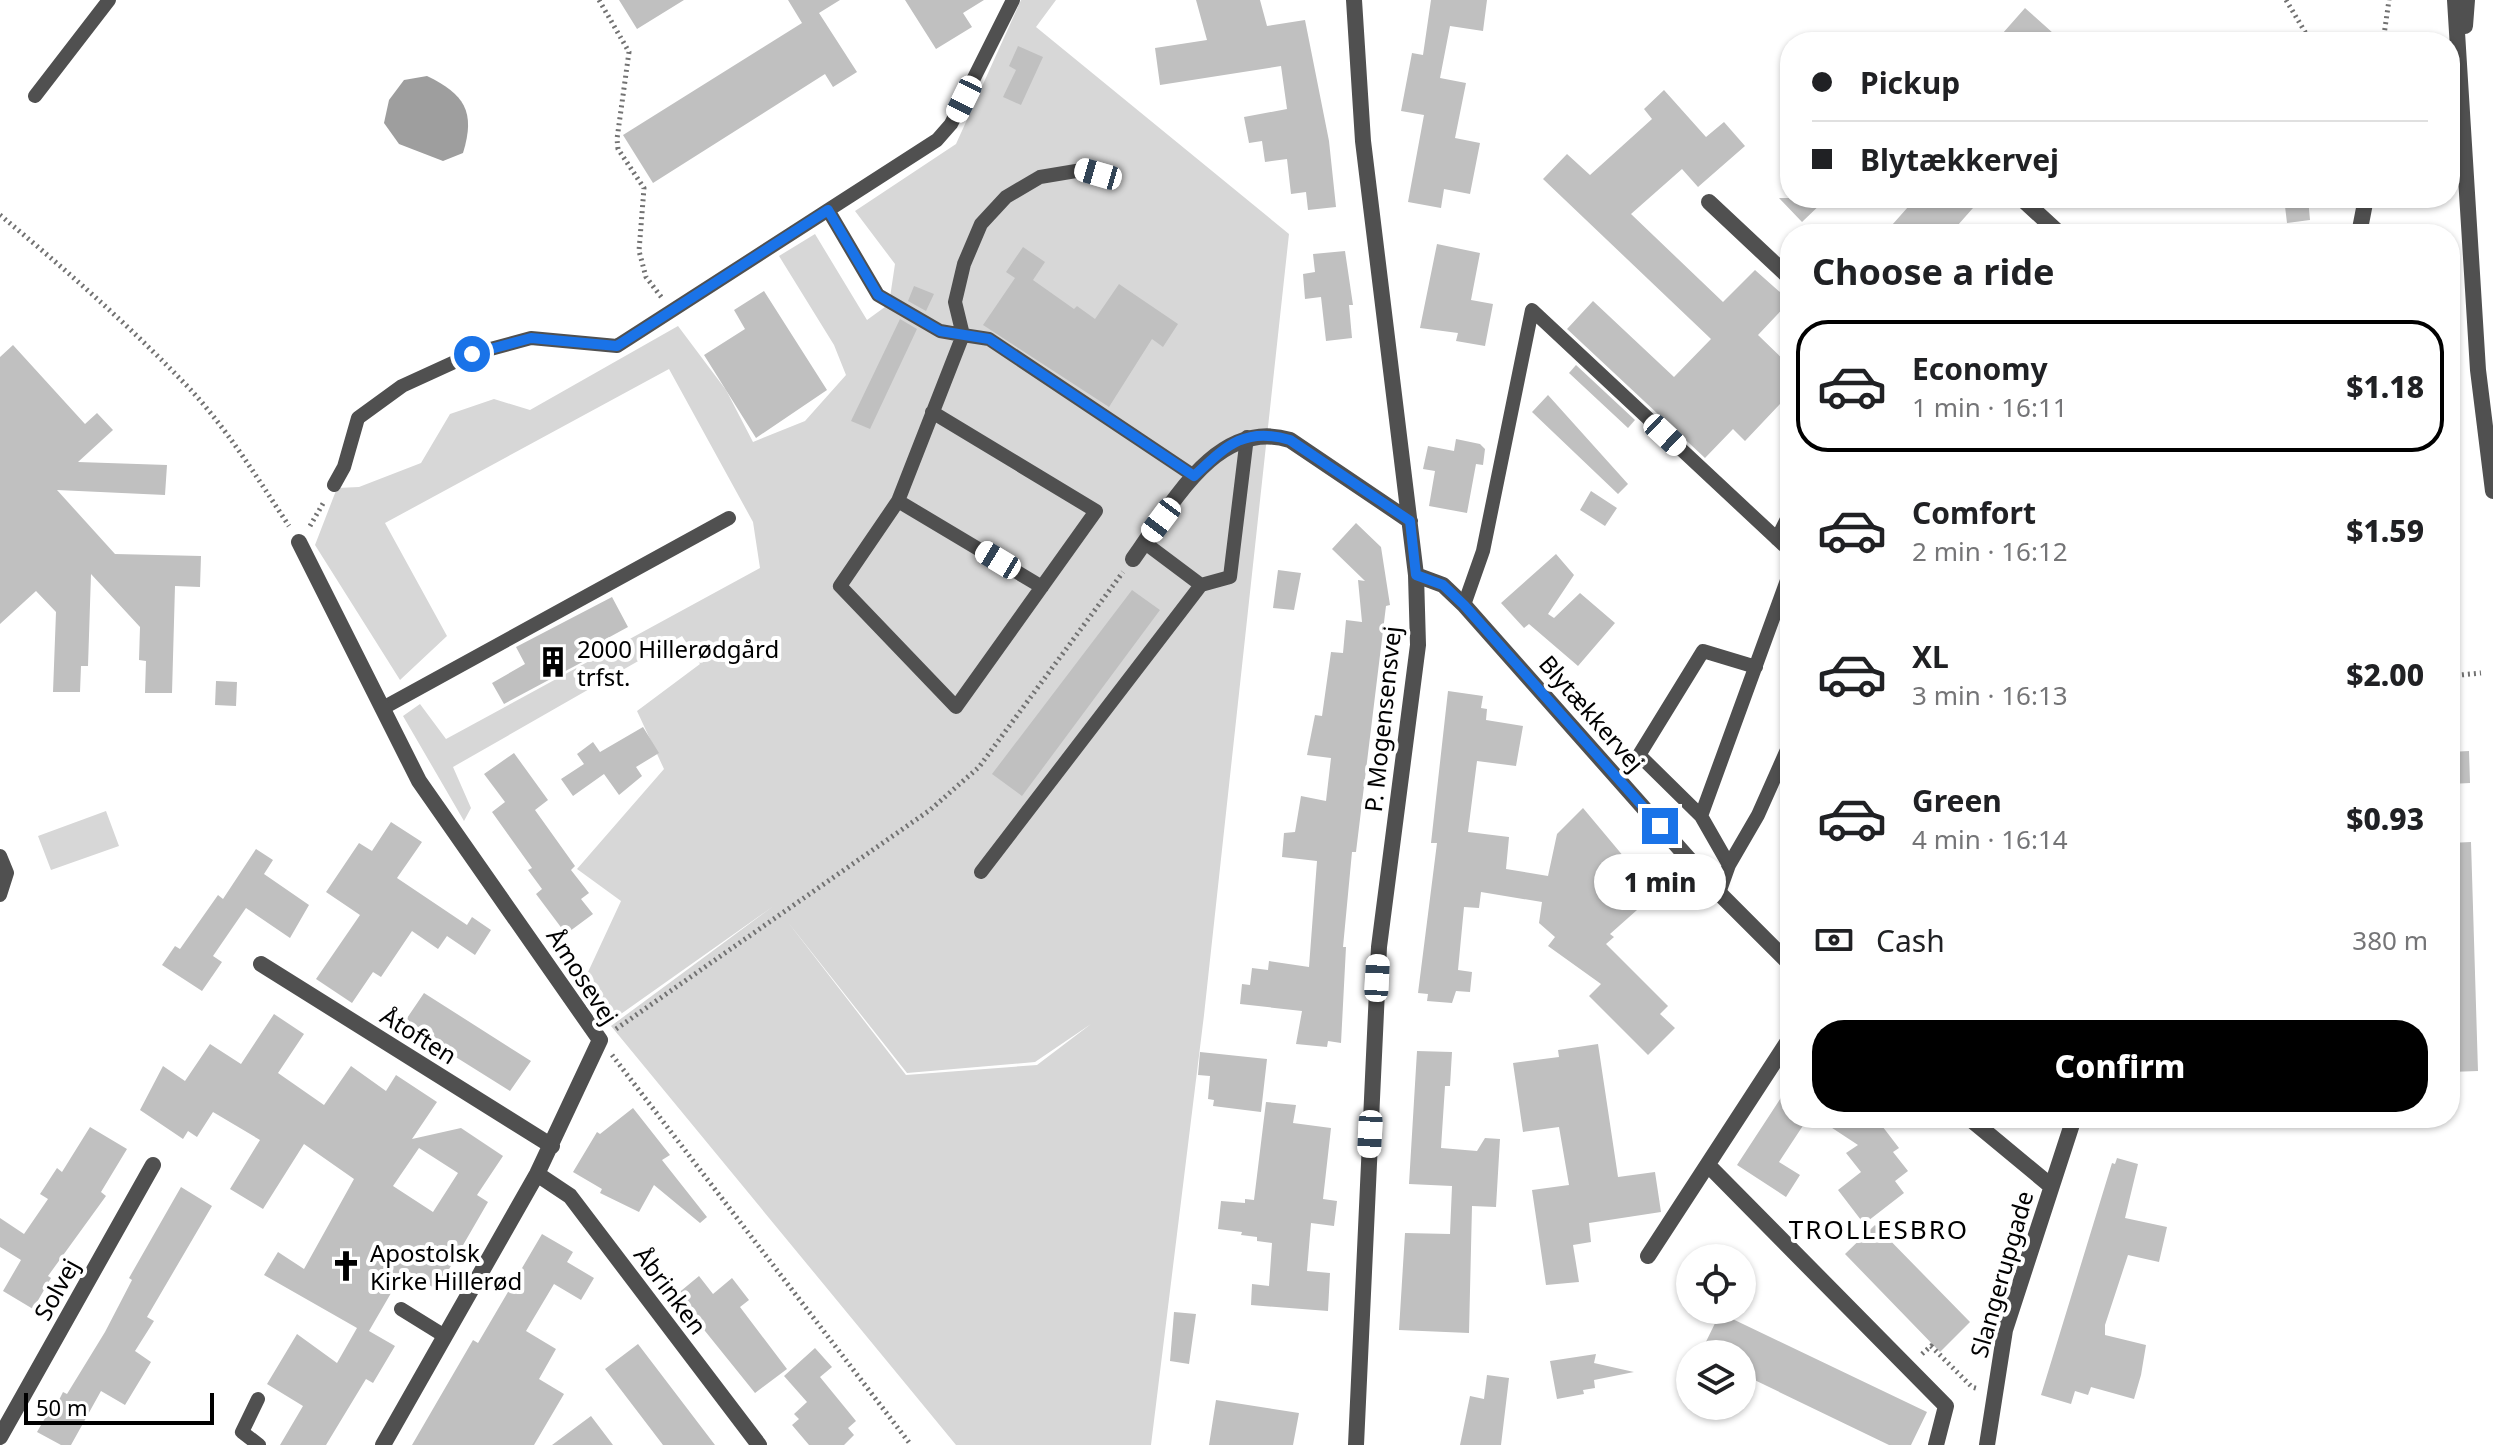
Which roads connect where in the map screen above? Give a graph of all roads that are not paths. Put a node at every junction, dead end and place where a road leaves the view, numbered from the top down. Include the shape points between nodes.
1 (109, 0) edge
2 (1013, 0) edge
3 (1354, 0) edge
4 (2455, 0) edge
5 (2467, 0) edge
6 (2456, 32) edge
7 (2460, 84) edge
8 (35, 96) dead end
9 (2460, 110) edge
10 (1114, 179) dead end
11 (1709, 202) dead end
12 (2032, 208) edge
13 (828, 210) junction
14 (2049, 224) edge
15 (1780, 269) edge
16 (963, 335) junction
17 (932, 412) junction
18 (1247, 437) junction
19 (1194, 476) junction
20 (334, 485) road end
21 (2493, 491) edge
22 (898, 501) junction
23 (729, 518) dead end
24 (1410, 521) junction
25 (1780, 533) edge
26 (1777, 539) junction
27 (299, 542) road end
28 (1780, 542) edge
29 (1145, 543) junction
30 (1133, 559) road end
31 (1416, 575) junction
32 (1201, 585) junction
33 (1042, 587) junction
34 (1780, 600) edge
35 (1464, 605) junction
36 (1756, 667) junction
37 (383, 708) junction
38 (1780, 766) edge
39 (1701, 816) junction
40 (0, 856) edge
41 (1729, 865) junction
42 (981, 872) dead end
43 (1719, 893) junction
44 (0, 895) edge
45 (1780, 954) edge
46 (261, 964) dead end
47 (1780, 1053) edge
48 (1981, 1128) edge
49 (2071, 1128) edge
50 (552, 1146) junction
51 (153, 1165) dead end
52 (1708, 1165) junction
53 (537, 1174) junction
54 (2051, 1186) junction
55 (1648, 1256) dead end
56 (401, 1309) dead end
57 (443, 1335) junction
58 (258, 1399) dead end
59 (0, 1437) edge
60 (259, 1445) edge
61 (383, 1445) edge
62 (759, 1445) edge
63 (1356, 1445) edge
64 (1936, 1445) edge
65 (1987, 1445) edge

1 - 8 lane
2 - 13 lane via 951,124 937,140
3 - 24 street, P. Mogensensvej via 1363,141
4 - 6 street
5 - 7 street
9 - 21 street via 2478,370
10 - 16 lane via 1082,170 1054,174 1006,197 981,224 964,264 955,302
11 - 15 street
12 - 14 street
13 - 16 lane via 878,295 940,331
13 - 20 lane via 617,346 531,338 472,354 402,386 358,418
16 - 17 lane
16 - 19 lane via 989,339
17 - 22 lane
17 - 33 lane via 1096,511
18 - 19 street via 1227,445
18 - 24 street via 1271,434 1290,440
18 - 32 lane via 1230,577
19 - 29 street
22 - 33 lane
22 - 33 lane via 840,586 956,707
23 - 37 lane
24 - 31 street, P. Mogensensvej
25 - 26 lane
26 - 28 lane
26 - 35 lane via 1532,310 1483,551
27 - 37 street, Åmosevej
29 - 30 street
29 - 32 lane
31 - 35 street, Blytækkervej via 1443,585
31 - 63 street, P. Mogensensvej via 1418,645 1379,947
32 - 42 lane
34 - 36 lane
35 - 43 street, Blytækkervej
36 - 39 lane
36 - 39 lane via 1703,651 1639,755
37 - 50 street, Åmosevej via 419,781 600,1040
38 - 41 lane
39 - 41 lane
40 - 44 lane via 7,873
41 - 43 lane
43 - 45 street, Blytækkervej
46 - 50 street, Åtoften
47 - 52 street
48 - 54 street
49 - 54 street, Slangerupgade
50 - 53 street, Åmosevej
51 - 59 street, Solvej
52 - 55 street
52 - 64 street via 1946,1406
53 - 57 street, Åmosevej
53 - 62 street, Åbrinken via 570,1196
54 - 65 street, Slangerupgade via 2005,1330
56 - 57 lane
57 - 61 street, Åmosevej
58 - 60 lane via 242,1432

